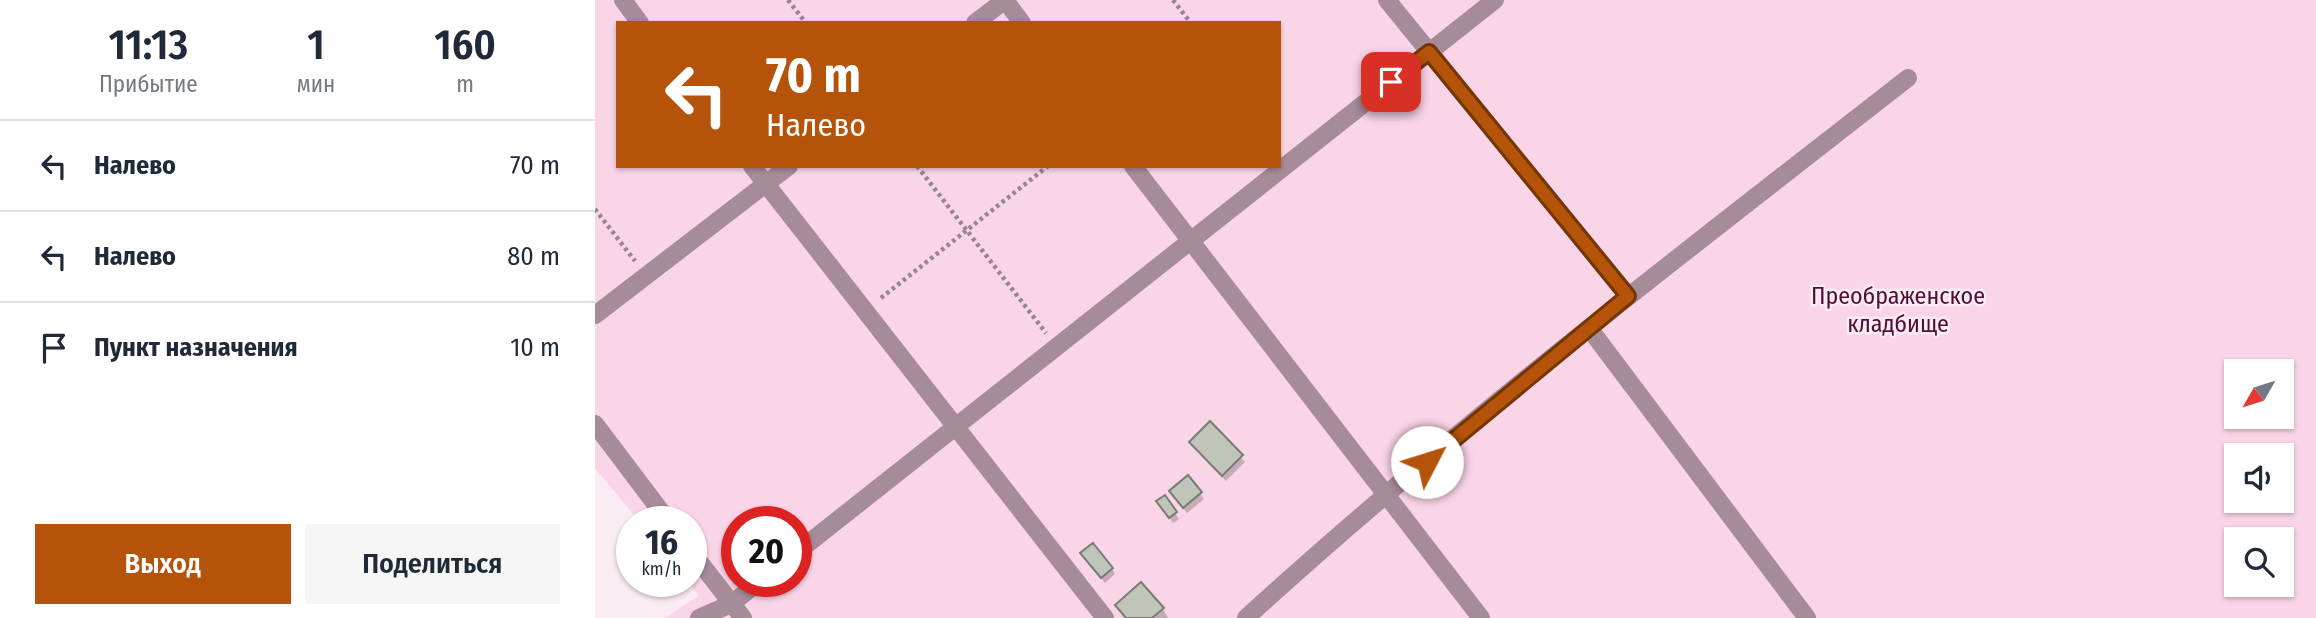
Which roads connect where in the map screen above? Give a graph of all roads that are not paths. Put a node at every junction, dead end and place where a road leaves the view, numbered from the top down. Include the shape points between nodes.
1 (623, 0) edge
2 (1005, 0) edge
3 (1387, 0) edge
4 (1495, 0) edge
5 (639, 21) edge
6 (978, 21) edge
7 (1021, 21) edge
8 (1429, 52) junction
9 (1908, 79) dead end
10 (753, 168) edge
11 (786, 168) edge
12 (1135, 168) edge
13 (765, 184) junction
14 (1190, 240) junction
15 (1628, 296) junction
16 (595, 315) edge
17 (1589, 328) junction
18 (595, 424) edge
19 (957, 428) junction
20 (1387, 495) junction
21 (657, 506) edge
22 (812, 541) edge
23 (707, 572) edge
24 (748, 597) edge
25 (737, 611) edge
26 (699, 618) edge
27 (1105, 618) edge
28 (1246, 618) edge
29 (1481, 618) edge
30 (1807, 618) edge

1 - 5 lane
2 - 6 lane
2 - 7 lane
3 - 8 lane
4 - 8 lane
8 - 14 lane
8 - 15 lane
9 - 15 lane
10 - 13 lane
11 - 13 lane
12 - 14 lane
13 - 16 lane
13 - 19 lane
14 - 19 lane
14 - 20 lane
15 - 17 lane
17 - 20 lane
17 - 30 lane
18 - 21 lane
19 - 22 lane
19 - 27 lane
20 - 28 lane
20 - 29 lane
23 - 25 lane
24 - 25 lane
25 - 26 lane

